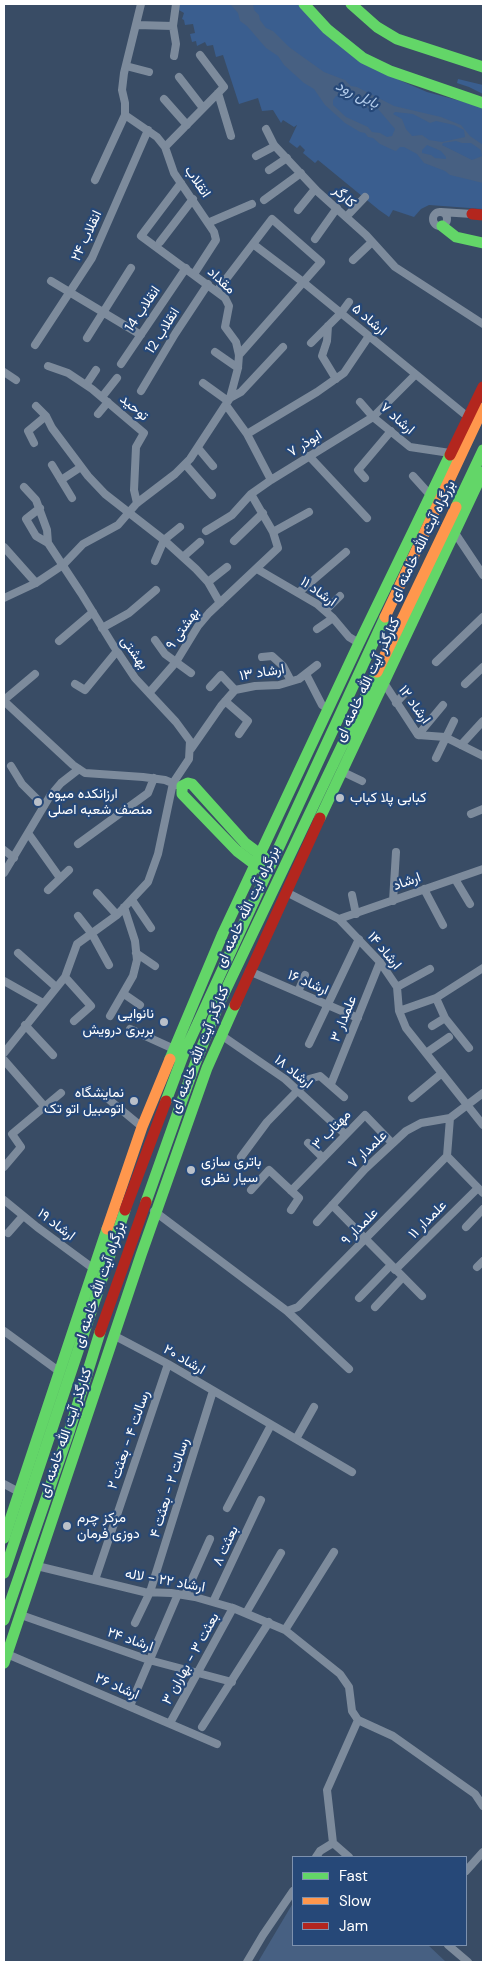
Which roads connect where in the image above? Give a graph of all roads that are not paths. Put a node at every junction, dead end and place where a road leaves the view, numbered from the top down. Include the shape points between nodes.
1 (141, 4) edge
2 (176, 4) edge
3 (304, 4) edge
4 (351, 4) edge
5 (136, 25) junction
6 (173, 26) junction
7 (200, 55) dead end
8 (174, 56) dead end
9 (126, 66) junction
10 (483, 68) edge
11 (149, 72) dead end
12 (179, 77) dead end
13 (221, 90) junction
14 (164, 98) dead end
15 (483, 103) edge
16 (203, 108) junction
17 (125, 115) junction
18 (187, 125) junction
19 (266, 129) dead end
20 (148, 130) junction
21 (232, 136) dead end
22 (275, 146) junction
23 (165, 147) junction
24 (256, 156) dead end
25 (287, 158) junction
26 (269, 170) dead end
27 (301, 173) junction
28 (96, 180) dead end
29 (181, 183) junction
30 (315, 188) junction
31 (365, 197) dead end
32 (193, 199) junction
33 (264, 200) dead end
34 (252, 204) dead end
35 (337, 208) junction
36 (298, 210) dead end
37 (477, 214) edge
38 (347, 216) junction
39 (210, 222) junction
40 (444, 226) junction
41 (315, 239) dead end
42 (160, 242) dead end
43 (372, 242) junction
44 (483, 243) edge
45 (253, 244) junction
46 (354, 260) dead end
47 (131, 268) dead end
48 (186, 268) junction
49 (194, 274) junction
50 (51, 281) dead end
51 (303, 282) junction
52 (208, 284) junction
53 (217, 291) junction
54 (71, 293) junction
55 (349, 302) dead end
56 (103, 312) junction
57 (340, 313) junction
58 (483, 324) edge
59 (328, 326) junction
60 (140, 335) junction
61 (368, 336) junction
62 (88, 338) dead end
63 (311, 343) dead end
64 (35, 345) dead end
65 (283, 347) dead end
66 (215, 352) dead end
67 (239, 355) junction
68 (121, 364) dead end
69 (48, 366) dead end
70 (238, 368) junction
71 (96, 370) dead end
72 (4, 372) edge
73 (415, 375) junction
74 (118, 378) dead end
75 (336, 379) junction
76 (16, 380) dead end
77 (203, 383) dead end
78 (86, 385) junction
79 (141, 391) dead end
80 (482, 393) edge
81 (105, 400) junction
82 (228, 402) junction
83 (360, 402) dead end
84 (36, 406) dead end
85 (483, 408) edge
86 (98, 414) dead end
87 (46, 416) junction
88 (374, 417) junction
89 (468, 417) junction
90 (391, 431) junction
91 (247, 434) junction
92 (34, 443) dead end
93 (198, 448) junction
94 (483, 450) edge
95 (450, 453) junction
96 (309, 456) junction
97 (185, 464) junction
98 (52, 465) dead end
99 (213, 466) dead end
100 (82, 467) junction
101 (483, 474) edge
102 (413, 476) dead end
103 (365, 478) dead end
104 (61, 480) junction
105 (271, 480) junction
106 (24, 487) dead end
107 (251, 494) junction
108 (212, 495) dead end
109 (431, 496) junction
110 (72, 498) dead end
111 (137, 503) junction
112 (40, 508) junction
113 (130, 512) junction
114 (309, 512) dead end
115 (263, 513) junction
116 (367, 518) dead end
117 (180, 527) dead end
118 (206, 531) dead end
119 (273, 532) junction
120 (455, 533) junction
121 (164, 540) junction
122 (234, 540) dead end
123 (200, 542) dead end
124 (48, 543) junction
125 (4, 547) edge
126 (346, 552) dead end
127 (440, 553) junction
128 (183, 557) junction
129 (155, 561) dead end
130 (63, 565) junction
131 (227, 568) dead end
132 (257, 569) junction
133 (483, 575) edge
134 (208, 582) junction
135 (36, 583) junction
136 (399, 587) junction
137 (156, 590) dead end
138 (383, 592) junction
139 (298, 593) junction
140 (340, 596) dead end
141 (4, 598) edge
142 (220, 603) junction
143 (325, 611) junction
144 (93, 612) junction
145 (483, 617) edge
146 (333, 618) junction
147 (102, 628) junction
148 (317, 629) dead end
149 (155, 640) dead end
150 (59, 641) dead end
151 (359, 643) junction
152 (117, 651) junction
153 (262, 657) dead end
154 (176, 662) junction
155 (436, 662) dead end
156 (318, 665) dead end
157 (483, 667) edge
158 (191, 673) dead end
159 (35, 674) dead end
160 (306, 674) junction
161 (291, 681) junction
162 (384, 683) junction
163 (75, 684) dead end
164 (465, 684) dead end
165 (210, 688) dead end
166 (235, 690) junction
167 (406, 692) dead end
168 (150, 693) junction
169 (4, 700) edge
170 (225, 701) junction
171 (396, 702) junction
172 (444, 705) dead end
173 (328, 709) junction
174 (483, 721) edge
175 (454, 722) dead end
176 (239, 734) dead end
177 (418, 735) junction
178 (445, 737) junction
179 (461, 745) junction
180 (189, 750) junction
181 (307, 754) junction
182 (483, 756) edge
183 (436, 758) dead end
184 (318, 759) junction
185 (11, 766) dead end
186 (79, 769) junction
187 (342, 771) junction
188 (154, 778) junction
189 (362, 781) dead end
190 (177, 784) junction
191 (326, 792) junction
192 (44, 806) junction
193 (483, 809) edge
194 (471, 814) dead end
195 (28, 834) junction
196 (270, 834) junction
197 (78, 844) dead end
198 (4, 850) edge
199 (244, 850) junction
200 (396, 852) dead end
201 (14, 858) junction
202 (258, 860) junction
203 (268, 867) junction
204 (483, 869) edge
205 (69, 870) dead end
206 (4, 872) edge
207 (60, 878) junction
208 (455, 879) junction
209 (246, 887) junction
210 (424, 889) junction
211 (48, 890) dead end
212 (286, 892) junction
213 (97, 893) dead end
214 (352, 895) dead end
215 (132, 900) junction
216 (392, 901) junction
217 (470, 904) dead end
218 (124, 907) junction
219 (356, 914) junction
220 (117, 915) junction
221 (78, 916) dead end
222 (340, 919) junction
223 (443, 925) dead end
224 (151, 928) dead end
225 (92, 934) junction
226 (358, 940) junction
227 (18, 952) dead end
228 (136, 953) junction
229 (380, 962) junction
230 (109, 965) dead end
231 (155, 966) dead end
232 (430, 969) dead end
233 (249, 971) junction
234 (482, 971) edge
235 (305, 975) dead end
236 (64, 977) junction
237 (4, 982) edge
238 (228, 986) junction
239 (56, 987) junction
240 (397, 988) junction
241 (240, 991) junction
242 (298, 992) junction
243 (124, 994) junction
244 (436, 998) junction
245 (42, 1003) junction
246 (219, 1004) junction
247 (140, 1005) dead end
248 (328, 1005) junction
249 (231, 1010) junction
250 (398, 1010) junction
251 (194, 1014) junction
252 (110, 1016) dead end
253 (358, 1018) junction
254 (444, 1018) junction
255 (74, 1020) dead end
256 (25, 1025) junction
257 (432, 1026) dead end
258 (130, 1029) dead end
259 (220, 1035) junction
260 (449, 1037) dead end
261 (309, 1044) dead end
262 (469, 1048) dead end
263 (174, 1049) junction
264 (4, 1053) edge
265 (426, 1053) junction
266 (53, 1055) dead end
267 (4, 1060) edge
268 (201, 1066) junction
269 (442, 1073) junction
270 (332, 1084) junction
271 (158, 1086) junction
272 (170, 1089) junction
273 (297, 1090) junction
274 (61, 1093) dead end
275 (101, 1093) dead end
276 (483, 1093) edge
277 (344, 1097) dead end
278 (412, 1098) dead end
279 (468, 1106) junction
280 (45, 1107) junction
281 (450, 1118) junction
282 (483, 1125) edge
283 (142, 1127) junction
284 (345, 1134) junction
285 (308, 1143) dead end
286 (392, 1143) junction
287 (447, 1156) junction
288 (242, 1157) dead end
289 (322, 1158) junction
290 (130, 1163) junction
291 (141, 1166) junction
292 (4, 1167) edge
293 (251, 1190) dead end
294 (291, 1191) junction
295 (481, 1191) edge
296 (4, 1200) edge
297 (144, 1204) junction
298 (332, 1205) junction
299 (483, 1209) edge
300 (291, 1210) dead end
301 (156, 1213) junction
302 (23, 1216) junction
303 (316, 1222) dead end
304 (108, 1224) junction
305 (466, 1227) dead end
306 (119, 1230) junction
307 (8, 1233) dead end
308 (365, 1240) junction
309 (483, 1261) edge
310 (477, 1267) dead end
311 (94, 1268) junction
312 (393, 1268) junction
313 (403, 1277) junction
314 (113, 1292) junction
315 (422, 1296) dead end
316 (126, 1297) junction
317 (359, 1298) dead end
318 (375, 1307) dead end
319 (287, 1311) junction
320 (4, 1331) edge
321 (115, 1336) junction
322 (168, 1364) junction
323 (349, 1369) dead end
324 (64, 1375) junction
325 (213, 1391) junction
326 (314, 1407) dead end
327 (271, 1425) junction
328 (296, 1439) junction
329 (62, 1449) junction
330 (75, 1453) junction
331 (352, 1472) dead end
332 (4, 1484) edge
333 (19, 1492) junction
334 (261, 1500) dead end
335 (227, 1508) dead end
336 (7, 1539) edge
337 (210, 1539) dead end
338 (280, 1552) dead end
339 (334, 1552) dead end
340 (35, 1571) junction
341 (20, 1572) junction
342 (4, 1573) edge
343 (95, 1580) junction
344 (150, 1592) junction
345 (181, 1595) junction
346 (213, 1602) junction
347 (234, 1608) junction
348 (246, 1613) junction
349 (20, 1615) junction
350 (4, 1620) edge
351 (269, 1622) junction
352 (135, 1623) dead end
353 (285, 1630) junction
354 (5, 1658) edge
355 (149, 1660) junction
356 (196, 1674) junction
357 (232, 1682) junction
358 (130, 1706) junction
359 (358, 1720) junction
360 (170, 1723) junction
361 (202, 1727) dead end
362 (217, 1744) dead end
363 (483, 1806) edge
364 (333, 1843) junction
365 (483, 1852) edge
366 (317, 1856) edge
367 (348, 1856) edge
368 (467, 1870) edge
369 (292, 1892) edge
370 (449, 1946) edge
371 (247, 1962) edge
372 (468, 1962) edge

1 - 5 street
2 - 6 street
3 - 15 main road via 327,29 363,58 390,72
4 - 10 main road via 377,27 397,39
5 - 6 street
5 - 9 street
6 - 8 street
7 - 13 street
9 - 11 street
9 - 17 street via 122,90
12 - 16 street
13 - 16 street
13 - 21 street
14 - 18 street
16 - 18 street
17 - 20 street, انقلاب
17 - 28 street
18 - 23 street
19 - 22 street, کارگر
20 - 23 street, انقلاب
20 - 54 street, انقلاب ۲۴ via 92,258
22 - 24 street
22 - 25 street, کارگر
23 - 29 street, انقلاب
25 - 26 street
25 - 27 street, کارگر
27 - 30 street, کارگر
27 - 33 street
29 - 32 street, انقلاب
29 - 48 street, مقداد via 141,236
30 - 35 street, کارگر
30 - 36 street
31 - 38 street
32 - 39 street, انقلاب
32 - 42 street
34 - 39 street
35 - 38 street, کارگر
35 - 41 street
37 - 40 street via 456,217
37 - 40 street via 440,212 433,221 436,226
38 - 43 street, کارگر
39 - 49 street, انقلاب via 216,240
40 - 44 main road via 456,237
43 - 46 street
43 - 58 street, کارگر via 395,267
45 - 51 street, ارشاد ۵
45 - 51 street via 272,219 321,262
45 - 53 street
47 - 56 street
48 - 49 street, مقداد
48 - 60 street, انقلاب 14
49 - 52 street, مقداد
50 - 54 street
51 - 57 street, ارشاد ۵
51 - 67 street
52 - 53 street, مقداد
52 - 79 street, انقلاب 12
53 - 67 street, مقداد via 229,306 225,327 236,342
54 - 56 street
54 - 64 street, انقلاب ۲۴
55 - 57 street
56 - 60 street
56 - 62 street
57 - 59 street
57 - 61 street, ارشاد ۵
59 - 63 street
59 - 75 street via 322,356
60 - 68 street, انقلاب 14
61 - 73 street, ارشاد ۵
61 - 75 street via 344,373
65 - 82 street
66 - 70 street
67 - 70 street, مقداد
69 - 78 street, توحید via 68,373
70 - 82 street, مقداد
71 - 78 street
72 - 76 street
73 - 88 street, ابوذر ۷
73 - 89 street, ارشاد ۵
74 - 81 street
75 - 91 street
77 - 82 street
78 - 81 street, توحید
80 - 89 main road, کنارگذر آیت الله خامنه ای
81 - 86 street
81 - 111 street, توحید via 144,433 136,447 134,490
82 - 91 street
82 - 93 street
83 - 88 street, ارشاد ۷
84 - 87 street
85 - 136 main road, بزرگراه آیت الله خامنه ای
87 - 92 street via 28,431
87 - 100 street
88 - 90 street, ارشاد ۷
88 - 96 street, ابوذر ۷
89 - 95 main road, کنارگذر آیت الله خامنه ای
90 - 95 street, ارشاد ۷ via 410,447
90 - 103 street via 358,470
91 - 105 street
93 - 97 street
93 - 99 street
94 - 127 main road, بزرگراه آیت الله خامنه ای
95 - 109 main road, کنارگذر آیت الله خامنه ای
96 - 105 street, ابوذر ۷
96 - 116 street
97 - 108 street
97 - 111 street
98 - 104 street
100 - 104 street
100 - 113 street via 105,494
101 - 120 main road, کنارگذر آیت الله خامنه ای
102 - 109 street
104 - 110 street
105 - 107 street, ابوذر ۷
106 - 112 street
107 - 115 street
107 - 118 street, ابوذر ۷ via 232,514
109 - 138 main road, کنارگذر آیت الله خامنه ای
111 - 113 street
112 - 124 street via 48,530
112 - 124 street via 26,519 36,536
113 - 121 street
113 - 130 street via 118,525 83,544
114 - 119 street
115 - 119 street
115 - 122 street
117 - 121 street
119 - 132 street, بهشتی ۹ via 278,548
120 - 127 main road, کنارگذر آیت الله خامنه ای
120 - 133 street
121 - 128 street
121 - 129 street
123 - 128 street
124 - 130 street, بهشتی
125 - 135 street
126 - 139 street
127 - 162 main road, کنارگذر آیت الله خامنه ای
127 - 191 main road, بزرگراه آیت الله خامنه ای
128 - 134 street
130 - 135 street
130 - 144 street, بهشتی
131 - 134 street
132 - 139 street, ارشاد ۱۱
132 - 142 street, بهشتی ۹
134 - 142 street
135 - 141 street
136 - 138 main road
136 - 184 main road, بزرگراه آیت الله خامنه ای
137 - 147 street via 129,613
138 - 151 main road, کنارگذر آیت الله خامنه ای
139 - 143 street, ارشاد ۱۱
140 - 143 street
142 - 154 street, بهشتی ۹ via 198,626
143 - 146 street, ارشاد ۱۱
144 - 147 street, بهشتی
144 - 150 street
145 - 155 street
146 - 148 street
146 - 151 street, ارشاد ۱۱ via 349,637
147 - 152 street, بهشتی
149 - 154 street
151 - 173 main road, کنارگذر آیت الله خامنه ای
152 - 163 street via 85,690
152 - 168 street, بهشتی via 135,678
153 - 161 street via 272,656 283,666
154 - 158 street
154 - 168 street, بهشتی ۹
156 - 160 street, ارشاد ۱۳
157 - 164 street
159 - 169 street
160 - 161 street, ارشاد ۱۳
160 - 173 street, ارشاد ۱۳ via 322,705
161 - 166 street, ارشاد ۱۳
162 - 171 street, ارشاد ۱۲
162 - 187 main road, کنارگذر آیت الله خامنه ای
165 - 166 street via 221,675
166 - 170 street, ارشاد ۱۳
167 - 171 street
168 - 180 street, بهشتی via 190,741
169 - 186 street
170 - 176 street via 248,721
170 - 180 street, ارشاد ۱۳
171 - 177 street, ارشاد ۱۲
172 - 177 street
173 - 181 main road, کنارگذر آیت الله خامنه ای
174 - 179 street
175 - 178 street
177 - 178 street, ارشاد ۱۲
178 - 179 street, ارشاد ۱۲
178 - 183 street
179 - 182 street, ارشاد ۱۲
180 - 190 street, ارشاد ۱۳ via 189,759
181 - 184 main road
181 - 196 main road, کنارگذر آیت الله خامنه ای
184 - 203 main road, بزرگراه آیت الله خامنه ای
185 - 192 street via 22,784
186 - 188 street via 85,773
186 - 192 street via 61,783
187 - 189 street
187 - 191 main road, کنارگذر آیت الله خامنه ای
188 - 190 street
188 - 197 street via 148,793
190 - 199 main road via 192,784
190 - 215 street via 148,882
191 - 212 main road, کنارگذر آیت الله خامنه ای
191 - 238 main road, بزرگراه آیت الله خامنه ای
192 - 195 street
193 - 194 street
195 - 201 street
195 - 207 street
196 - 199 main road via 260,845
196 - 202 main road, کنارگذر آیت الله خامنه ای
198 - 201 street
199 - 202 main road
199 - 209 main road
200 - 216 street
201 - 206 street
202 - 203 main road
202 - 209 main road, کنارگذر آیت الله خامنه ای
203 - 251 main road, بزرگراه آیت الله خامنه ای
204 - 208 street, ارشاد
205 - 207 street
207 - 211 street
208 - 210 street, ارشاد
208 - 217 street
209 - 251 main road, کنارگذر آیت الله خامنه ای via 223,933
210 - 216 street, ارشاد
210 - 223 street
212 - 222 street, ارشاد ۱۴
212 - 233 main road, کنارگذر آیت الله خامنه ای
213 - 220 street
214 - 219 street
215 - 218 street
215 - 224 street
216 - 219 street, ارشاد
218 - 220 street
218 - 228 street
219 - 222 street, ارشاد
220 - 225 street
221 - 225 street
222 - 226 street, ارشاد ۱۴
225 - 230 street
225 - 236 street via 76,944
226 - 229 street, ارشاد ۱۴
226 - 248 street
227 - 239 street
228 - 231 street
228 - 243 street via 133,976
229 - 240 street, ارشاد ۱۴
229 - 253 street, علمدار ۳
232 - 240 street
233 - 241 main road, کنارگذر آیت الله خامنه ای
233 - 242 street, ارشاد ۱۶
234 - 244 street
235 - 242 street
236 - 239 street
236 - 255 street via 91,1006
237 - 245 street
238 - 241 main road
238 - 246 main road, بزرگراه آیت الله خامنه ای
239 - 245 street
240 - 250 street, ارشاد ۱۴
241 - 249 main road, کنارگذر آیت الله خامنه ای
242 - 248 street, ارشاد ۱۶
243 - 247 street
243 - 252 street
244 - 250 street
244 - 254 street
245 - 256 street
246 - 249 main road
246 - 268 main road, بزرگراه آیت الله خامنه ای
248 - 253 street, ارشاد ۱۶
248 - 261 street
249 - 259 main road, کنارگذر آیت الله خامنه ای
250 - 265 street, ارشاد ۱۴ via 406,1028
251 - 263 main road, کنارگذر آیت الله خامنه ای
251 - 272 main road, بزرگراه آیت الله خامنه ای
253 - 270 street, علمدار ۳
254 - 257 street
254 - 262 street
256 - 264 street
256 - 266 street
258 - 263 street
259 - 268 main road, کنارگذر آیت الله خامنه ای
259 - 273 street, ارشاد ۱۸
260 - 265 street
263 - 271 main road, کنارگذر آیت الله خامنه ای
265 - 269 street, ارشاد ۱۴
267 - 280 street
268 - 297 main road, بزرگراه آیت الله خامنه ای
268 - 301 main road, کنارگذر آیت الله خامنه ای
269 - 278 street
269 - 279 street, ارشاد ۱۴
270 - 273 street via 320,1076 309,1079
270 - 277 street
271 - 272 main road
271 - 283 main road, کنارگذر آیت الله خامنه ای
272 - 291 main road, بزرگراه آیت الله خامنه ای
273 - 284 street, ارشاد ۱۸
273 - 288 street via 266,1122
274 - 280 street
275 - 283 street
276 - 279 street
279 - 281 street
279 - 282 street, ارشاد ۱۴
280 - 292 street via 12,1134 21,1148
281 - 286 street, علمدار ۷ via 422,1123
281 - 287 street
283 - 290 main road, کنارگذر آیت الله خامنه ای
284 - 286 street, مهتاب ۳ via 364,1115
284 - 289 street, مهتاب ۳
285 - 289 street
286 - 298 street, علمدار ۷
287 - 295 street
287 - 308 street, علمدار ۹
289 - 294 street, مهتاب ۳
290 - 291 main road
290 - 304 main road, کنارگذر آیت الله خامنه ای
291 - 306 main road, بزرگراه آیت الله خامنه ای
293 - 294 street via 269,1170
294 - 300 street via 299,1198
295 - 312 street, علمدار ۱۱
296 - 302 street, ارشاد ۱۹
297 - 301 street
297 - 314 main road, بزرگراه آیت الله خامنه ای
298 - 303 street, علمدار ۷
298 - 308 street
299 - 305 street
301 - 316 main road, کنارگذر آیت الله خامنه ای
301 - 319 street
302 - 307 street
302 - 311 street, ارشاد ۱۹
304 - 306 main road
304 - 311 main road, کنارگذر آیت الله خامنه ای
306 - 324 main road, بزرگراه آیت الله خامنه ای
308 - 312 street
308 - 319 street, علمدار ۹ via 298,1307
309 - 310 street
311 - 324 main road, کنارگذر آیت الله خامنه ای
312 - 313 street
312 - 317 street, علمدار ۱۱
313 - 315 street
313 - 318 street
314 - 316 main road
314 - 329 main road, بزرگراه آیت الله خامنه ای
316 - 321 main road, کنارگذر آیت الله خامنه ای
319 - 323 street
320 - 324 street
321 - 322 street, ارشاد ۲۰
321 - 330 main road, کنارگذر آیت الله خامنه ای
322 - 325 street, ارشاد ۲۰
322 - 343 street, رسالت ۴ - بعثت ۲
324 - 333 main road, کنارگذر آیت الله خامنه ای
324 - 336 main road, بزرگراه آیت الله خامنه ای
325 - 327 street, ارشاد ۲۰
325 - 344 street, رسالت ۲ - بعثت ۴
326 - 328 street
327 - 328 street, ارشاد ۲۰
327 - 335 street
328 - 331 street, ارشاد ۲۰
329 - 330 main road
329 - 341 main road, بزرگراه آیت الله خامنه ای
330 - 340 main road, کنارگذر آیت الله خامنه ای
332 - 333 street
333 - 336 main road, کنارگذر آیت الله خامنه ای
334 - 346 street, بعثت ۸
336 - 342 main road, بزرگراه آیت الله خامنه ای
337 - 345 street
338 - 348 street
339 - 353 street
340 - 341 main road
340 - 343 street, ارشاد ۲۲ - لاله
340 - 349 main road, کنارگذر آیت الله خامنه ای
341 - 350 main road, بزرگراه آیت الله خامنه ای
343 - 344 street, ارشاد ۲۲ - لاله
344 - 345 street, ارشاد ۲۲ - لاله
344 - 352 street, رسالت ۲ - بعثت ۴
345 - 346 street, ارشاد ۲۲ - لاله
345 - 355 street
346 - 347 street, ارشاد ۲۲ - لاله
347 - 348 street, ارشاد ۲۲ - لاله
347 - 356 street, بعثت ۳ - بهاران ۳
348 - 351 street, ارشاد ۲۲ - لاله
349 - 354 main road, کنارگذر آیت الله خامنه ای
349 - 355 street, ارشاد ۲۴
351 - 353 street, ارشاد ۲۲ - لاله
351 - 357 street
353 - 359 street, ارشاد ۲۲ - لاله via 340,1674 349,1687 352,1711
354 - 358 street, ارشاد ۲۶
355 - 356 street, ارشاد ۲۴
355 - 358 street
356 - 357 street, ارشاد ۲۴
356 - 360 street, بعثت ۳ - بهاران ۳
357 - 361 street
358 - 360 street, ارشاد ۲۶
359 - 363 street via 393,1736 474,1794
359 - 364 street via 327,1790
360 - 362 street, ارشاد ۲۶
364 - 366 street
364 - 367 street
365 - 368 street
369 - 371 street
370 - 372 street

